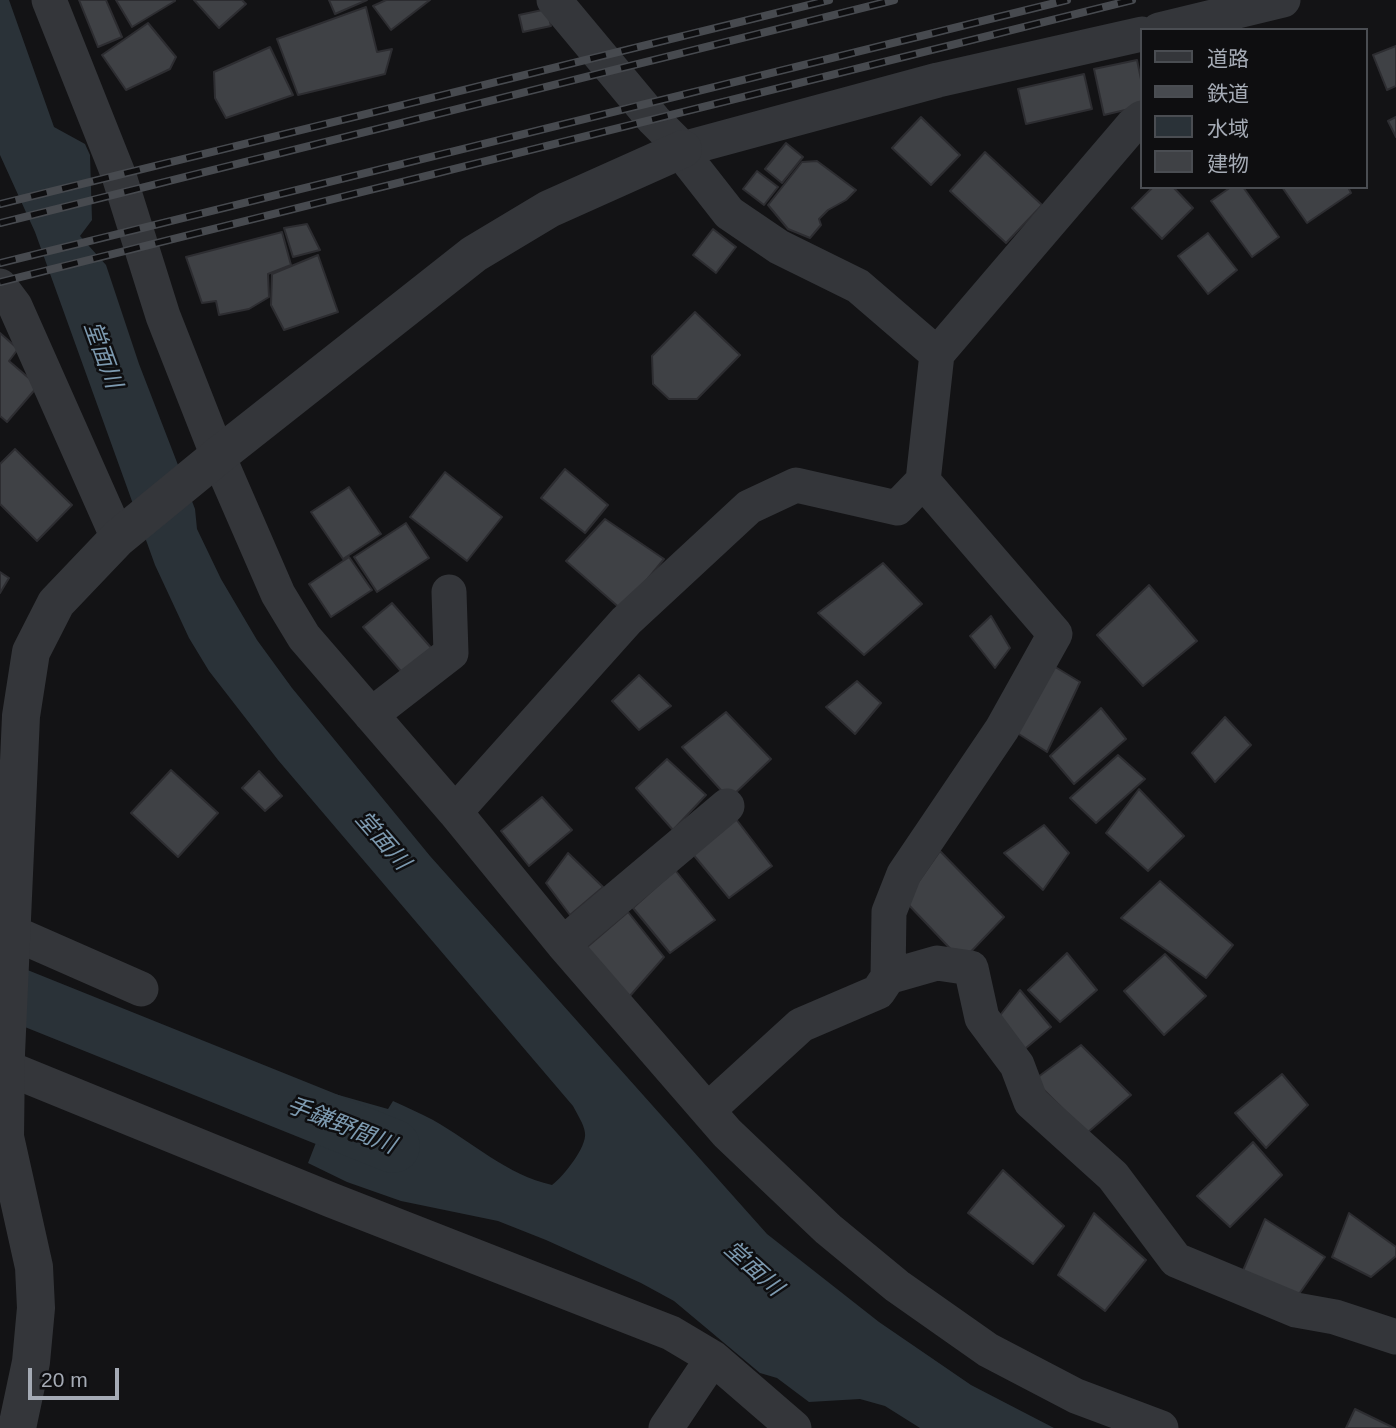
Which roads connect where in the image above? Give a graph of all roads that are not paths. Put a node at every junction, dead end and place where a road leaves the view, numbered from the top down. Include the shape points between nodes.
1 (49, 0) edge
2 (554, 0) edge
3 (1283, 0) edge
4 (1217, 23) edge
5 (1176, 28) edge
6 (1140, 33) edge
7 (1140, 120) edge
8 (682, 149) junction
9 (0, 286) edge
10 (937, 354) junction
11 (218, 456) junction
12 (923, 481) junction
13 (118, 538) junction
14 (449, 592) dead end
15 (371, 715) junction
16 (727, 806) dead end
17 (455, 812) junction
18 (8, 933) edge
19 (563, 944) junction
20 (888, 977) junction
21 (141, 989) dead end
22 (4, 1062) edge
23 (708, 1110) junction
24 (6, 1166) edge
25 (1396, 1337) edge
26 (713, 1357) junction
27 (17, 1428) edge
28 (666, 1428) edge
29 (794, 1428) edge
30 (1161, 1428) edge

1 - 11 street via 119,176 163,316
2 - 8 street
3 - 4 street
4 - 5 street
6 - 8 street via 938,80
7 - 10 street
8 - 10 street via 729,213 779,247 858,286
8 - 11 street via 549,209 474,254
9 - 13 street via 15,306
10 - 12 street
11 - 13 street
11 - 15 street via 278,594 304,637
12 - 17 street via 897,508 796,485 749,507 626,621
12 - 20 street via 1055,634 1002,729 904,874 889,912
13 - 18 street via 56,603 31,652 21,716
14 - 15 street via 451,653
15 - 17 street
16 - 19 street
17 - 19 street
18 - 21 street
18 - 22 street
19 - 23 street
20 - 23 street via 878,992 801,1025
20 - 25 street via 937,963 971,968 982,1018 1017,1065 1031,1102 1113,1176 1176,1260 1296,1310
22 - 24 street
22 - 26 street via 331,1200 671,1334
23 - 30 street via 828,1229 897,1286 999,1355 1076,1396
24 - 27 street via 34,1267 36,1308 31,1362
26 - 28 street
26 - 29 street

